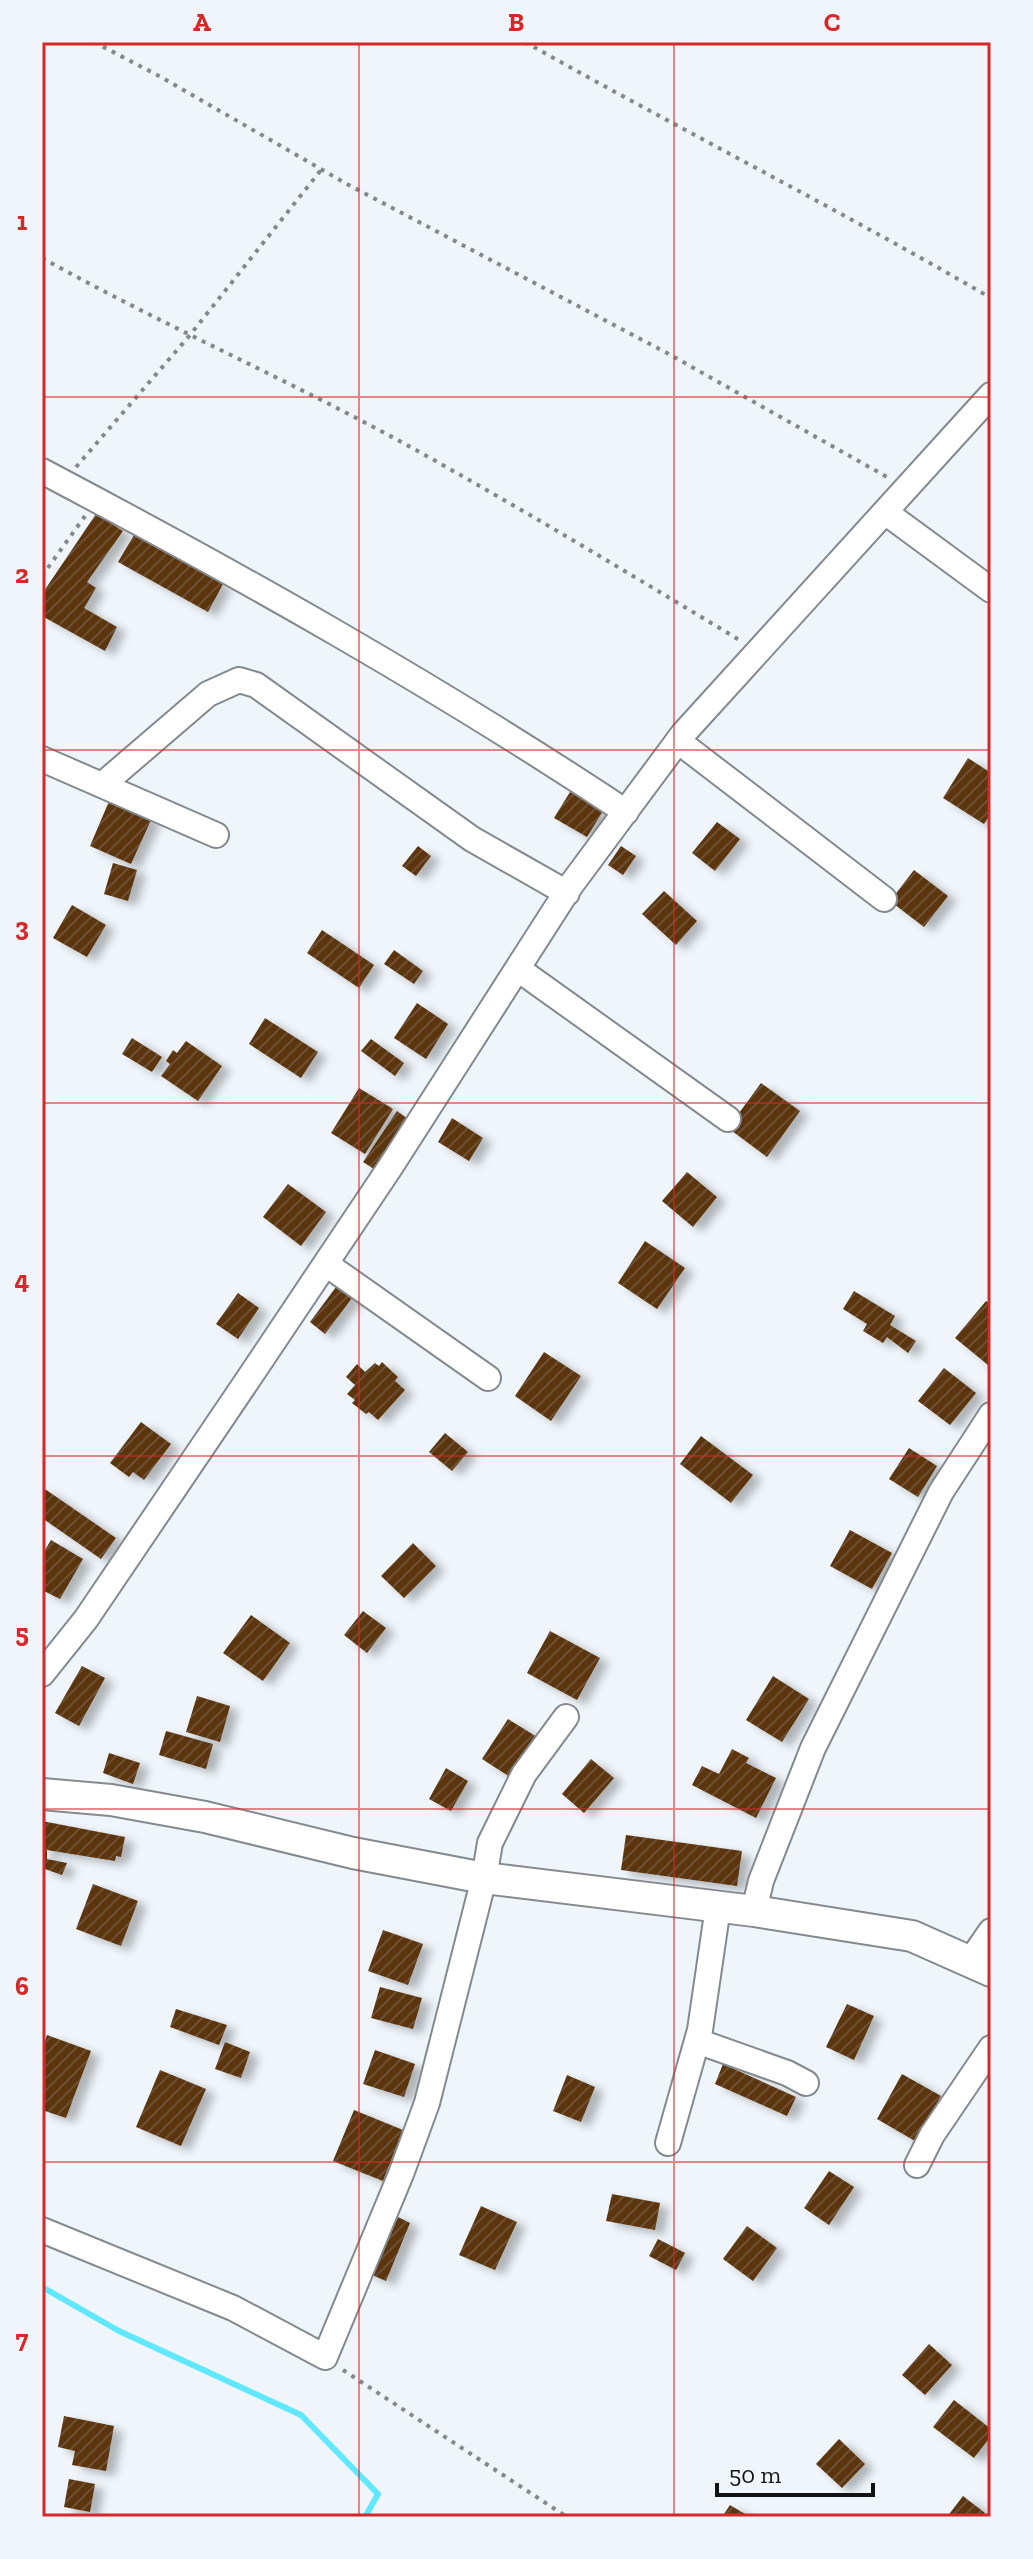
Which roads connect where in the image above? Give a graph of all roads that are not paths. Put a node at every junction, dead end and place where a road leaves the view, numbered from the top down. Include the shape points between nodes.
1 (991, 395) edge
2 (53, 476) edge
3 (885, 512) junction
4 (991, 590) edge
5 (678, 741) junction
6 (42, 759) edge
7 (102, 785) junction
8 (626, 812) junction
9 (216, 835) dead end
10 (567, 893) junction
11 (884, 899) dead end
12 (518, 969) junction
13 (728, 1119) dead end
14 (326, 1264) junction
15 (488, 1378) dead end
16 (991, 1415) edge
17 (42, 1674) edge
18 (566, 1717) dead end
19 (42, 1794) edge
20 (484, 1878) junction
21 (718, 1907) junction
22 (754, 1911) junction
23 (991, 1931) edge
24 (981, 1966) edge
25 (697, 2041) junction
26 (991, 2048) edge
27 (806, 2083) dead end
28 (668, 2143) dead end
29 (917, 2165) dead end
30 (42, 2230) edge

1 - 3 street
2 - 8 street via 378,658
3 - 4 street
3 - 5 street
5 - 8 street
5 - 11 street
6 - 7 street
7 - 9 street
7 - 10 street via 208,694 239,680 256,685 472,839
8 - 10 street
10 - 12 street
12 - 13 street
12 - 14 street
14 - 15 street
14 - 17 street via 86,1619
16 - 22 street via 941,1492 813,1748
18 - 20 street via 524,1774 490,1843
19 - 20 street via 205,1817
20 - 21 street
20 - 30 street via 427,2103 325,2357 233,2308
21 - 22 street
21 - 25 street
22 - 24 street via 912,1936
23 - 24 street
25 - 27 street
25 - 28 street
26 - 29 street

